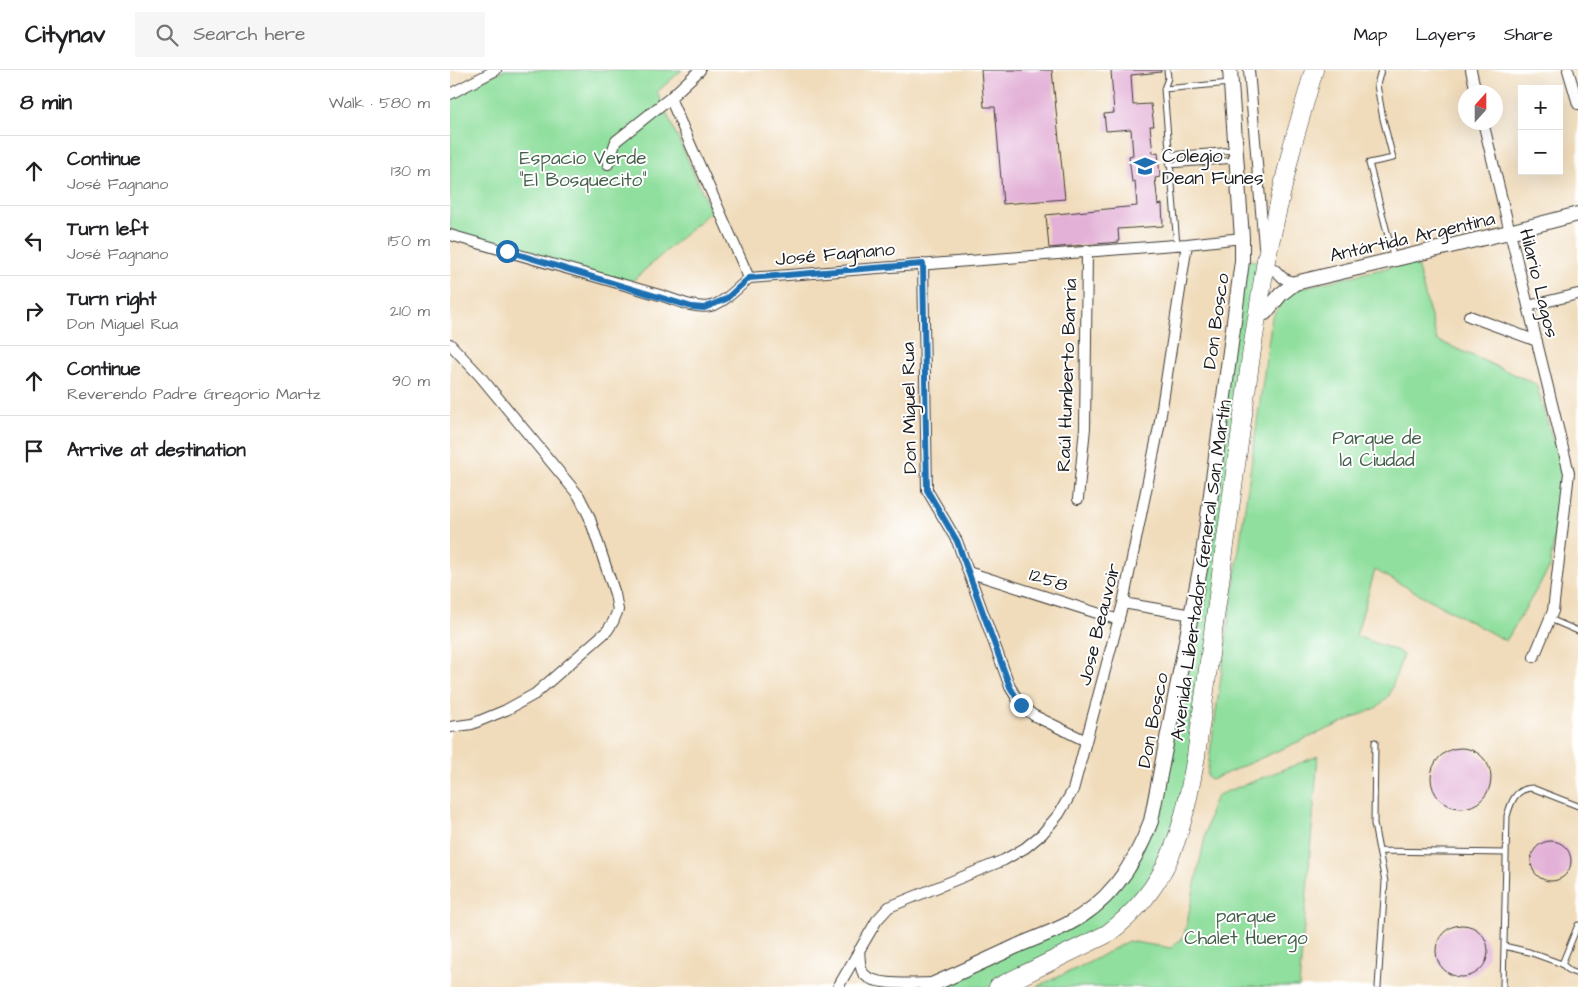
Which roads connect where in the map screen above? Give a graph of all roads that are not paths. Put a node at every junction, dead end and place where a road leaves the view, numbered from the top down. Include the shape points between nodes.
1 (496, 70) edge
2 (700, 70) edge
3 (1167, 70) edge
4 (1249, 70) edge
5 (1314, 70) edge
6 (1323, 70) edge
7 (1380, 70) edge
8 (1471, 70) edge
9 (1568, 70) edge
10 (1230, 76) edge
11 (1474, 85) edge
12 (1164, 89) junction
13 (450, 94) edge
14 (670, 98) junction
15 (1578, 104) edge
16 (1485, 130) edge
17 (1169, 155) junction
18 (1236, 155) junction
19 (608, 164) dead end
20 (1169, 164) junction
21 (1578, 214) edge
22 (1268, 224) dead end
23 (1509, 232) junction
24 (450, 235) edge
25 (1242, 238) junction
26 (1182, 244) junction
27 (1087, 251) junction
28 (1394, 259) junction
29 (923, 264) junction
30 (1270, 265) junction
31 (749, 278) junction
32 (1295, 283) junction
33 (1578, 294) edge
34 (1528, 306) junction
35 (1265, 313) junction
36 (1469, 316) dead end
37 (1537, 341) junction
38 (450, 344) edge
39 (1573, 473) edge
40 (1078, 499) dead end
41 (968, 572) junction
42 (1124, 603) junction
43 (1192, 615) junction
44 (1550, 619) junction
45 (1119, 620) junction
46 (1578, 631) edge
47 (1534, 657) dead end
48 (450, 727) edge
49 (1086, 741) junction
50 (1375, 742) dead end
51 (1578, 806) edge
52 (1379, 851) junction
53 (1506, 853) junction
54 (1578, 925) edge
55 (1504, 946) junction
56 (859, 950) junction
57 (1562, 964) junction
58 (1578, 974) edge
59 (932, 985) edge
60 (838, 987) edge
61 (998, 987) edge
62 (1019, 987) edge
63 (1378, 987) edge
64 (1503, 987) edge

1 - 13 street
2 - 14 street
3 - 12 lane
4 - 30 street
5 - 30 highway, Avenida Libertador General San Martín via 1288,153
6 - 30 highway, Avenida Libertador General San Martín
7 - 28 lane via 1377,85 1382,119 1393,158 1369,163
8 - 11 street
9 - 15 street
10 - 12 lane
10 - 18 main road, Don Bosco
12 - 17 lane
14 - 19 street via 616,141
14 - 31 street
16 - 23 street, Hilario Lagos
17 - 18 lane
17 - 20 lane
18 - 20 lane
18 - 25 main road, Don Bosco
20 - 26 lane
21 - 23 main road, Antártida Argentina
22 - 30 lane
23 - 28 main road, Antártida Argentina
23 - 34 street, Hilario Lagos
24 - 31 street via 692,307 704,308 726,299
25 - 26 street, José Fagnano
25 - 43 main road, Don Bosco via 1242,261
26 - 27 street, José Fagnano
26 - 42 street, Jose Beauvoir via 1159,427
27 - 29 street, José Fagnano
27 - 40 street, Raúl Humberto Barría via 1085,428
28 - 32 main road, Antártida Argentina
29 - 31 street, José Fagnano
29 - 41 street, Don Miguel Rua via 927,490 957,541
30 - 32 street via 1283,278
30 - 35 highway, Avenida Libertador General San Martín
30 - 61 highway, Avenida Libertador General San Martín via 1251,356 1196,756 1188,805 1177,842 1153,889 1123,922 1107,934
32 - 35 main road, Antártida Argentina
33 - 34 street
34 - 37 street, Hilario Lagos
35 - 62 highway, Avenida Libertador General San Martín via 1240,522 1201,777 1184,854 1155,900 1120,936
36 - 37 street
37 - 39 street, Hilario Lagos
38 - 48 street via 579,496 589,516 618,610 607,631 535,694 472,724
39 - 44 street, Hilario Lagos
41 - 45 street, 1258
41 - 49 street, Don Miguel Rua via 1010,687 1021,705 1033,715
42 - 43 street
42 - 45 street, Jose Beauvoir
43 - 59 main road, Don Bosco via 1151,821 1121,878 1106,896 1066,925
44 - 46 lane
44 - 47 street, Hilario Lagos
45 - 49 street, Jose Beauvoir
49 - 56 street, Jose Beauvoir via 1073,790 1042,834 1004,860 889,907
50 - 52 lane via 1374,824
51 - 53 lane via 1532,788 1517,793 1507,816
52 - 53 lane
52 - 63 lane via 1386,882
53 - 55 lane
54 - 57 lane
55 - 57 lane
55 - 64 lane
56 - 59 street via 864,976 873,982
56 - 60 street
57 - 58 lane

